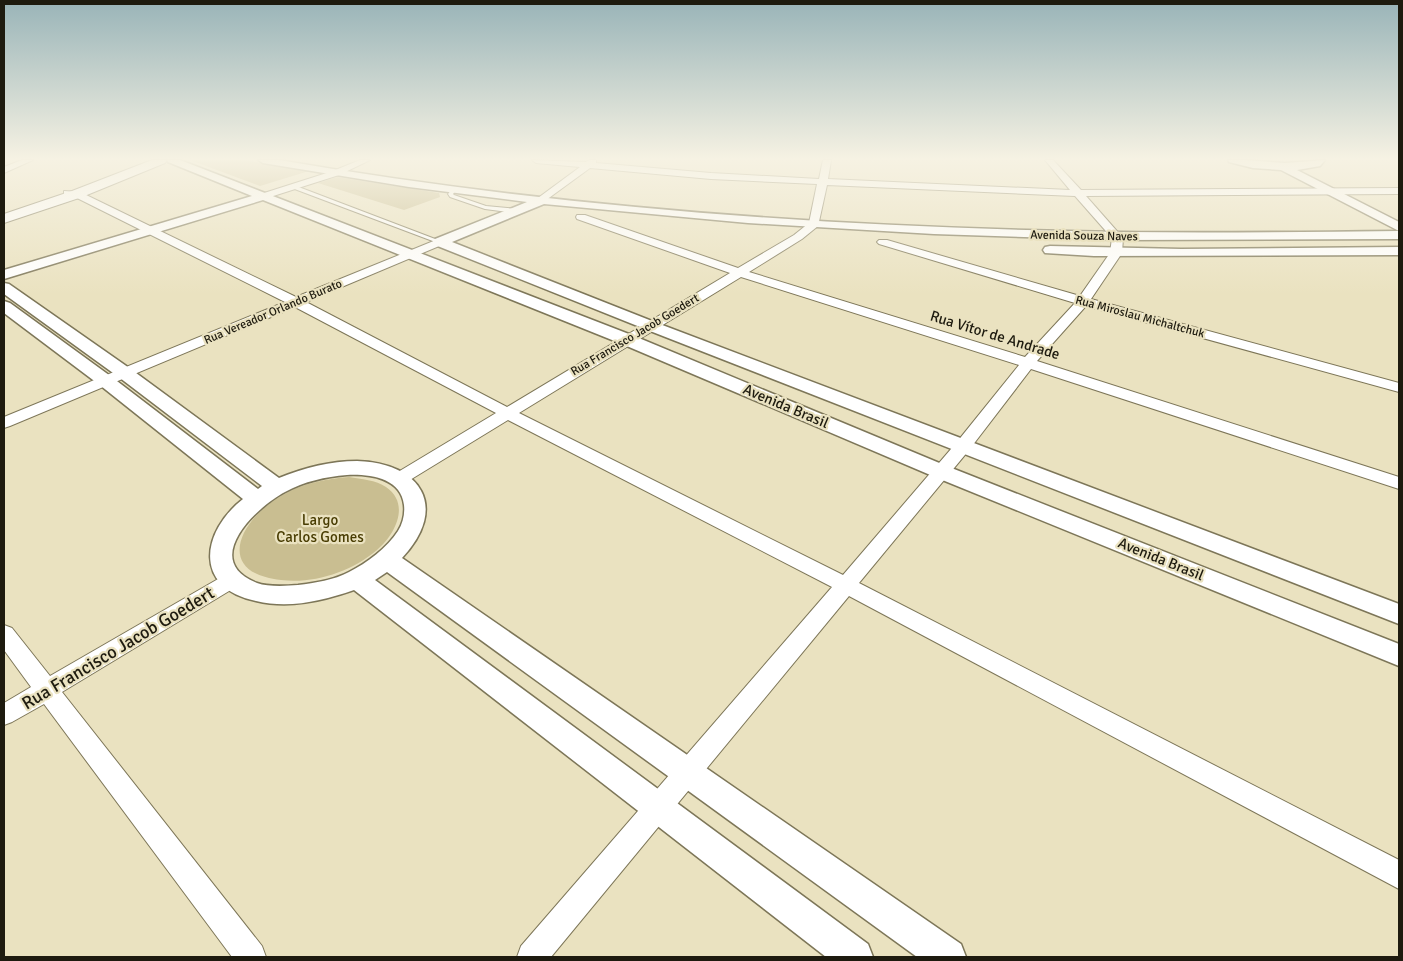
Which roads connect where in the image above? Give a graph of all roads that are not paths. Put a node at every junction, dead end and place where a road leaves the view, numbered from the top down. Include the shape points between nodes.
1 (32, 205) edge
2 (41, 205) edge
3 (98, 205) edge
4 (226, 205) edge
5 (286, 205) edge
6 (341, 205) edge
7 (479, 205) edge
8 (532, 205) edge
9 (597, 205) edge
10 (818, 205) edge
11 (1088, 205) edge
12 (1357, 205) edge
13 (1376, 205) edge
14 (519, 211) junction
15 (4, 213) edge
16 (1399, 216) edge
17 (581, 217) junction
18 (4, 219) edge
19 (814, 224) junction
20 (1399, 227) edge
21 (152, 230) junction
22 (739, 232) dead end
23 (778, 235) dead end
24 (1399, 235) edge
25 (798, 237) junction
26 (817, 238) dead end
27 (440, 242) junction
28 (878, 242) joint
29 (938, 245) dead end
30 (1117, 245) junction
31 (1040, 249) dead end
32 (1399, 251) edge
33 (412, 254) junction
34 (738, 272) junction
35 (4, 275) edge
36 (4, 287) edge
37 (1083, 301) junction
38 (296, 302) junction
39 (4, 306) edge
40 (651, 326) junction
41 (628, 340) junction
42 (1028, 362) junction
43 (126, 374) junction
44 (107, 382) junction
45 (1399, 388) edge
46 (507, 413) junction
47 (4, 423) edge
48 (964, 446) junction
49 (942, 472) junction
50 (399, 479) junction
51 (1399, 482) edge
52 (278, 487) junction
53 (257, 499) junction
54 (386, 559) junction
55 (356, 579) junction
56 (232, 580) junction
57 (846, 585) junction
58 (1399, 614) edge
59 (4, 634) edge
60 (1399, 655) edge
61 (48, 689) junction
62 (4, 715) edge
63 (688, 773) junction
64 (658, 808) junction
65 (1399, 875) edge
66 (251, 957) edge
67 (532, 957) edge
68 (855, 957) edge
69 (948, 957) edge

1 - 15 main road
2 - 18 main road
3 - 21 street
4 - 21 street
5 - 33 street, Avenida Brasil
6 - 27 lane, Avenida Brasil
7 - 14 lane
8 - 14 street, Rua Vereador Orlando Burato
9 - 19 street, Avenida Souza Naves
10 - 19 street
11 - 30 street
12 - 20 street
13 - 16 street
14 - 17 street
14 - 27 street, Rua Vereador Orlando Burato
17 - 22 street
17 - 34 street, Rua Vítor de Andrade
19 - 25 street, Rua Francisco Jacob Goedert
19 - 30 street, Avenida Souza Naves
21 - 35 street
21 - 38 street
23 - 25 street
24 - 30 street, Avenida Souza Naves
25 - 26 street
25 - 34 street, Rua Francisco Jacob Goedert
27 - 33 street, Rua Vereador Orlando Burato
27 - 40 street, Avenida Brasil
28 - 29 street
28 - 37 street, Rua Miroslau Michaltchuk
30 - 31 street, Avenida Souza Naves
30 - 32 street, Avenida Souza Naves
30 - 37 street
33 - 38 street, Rua Vereador Orlando Burato
33 - 41 street, Avenida Brasil
34 - 40 street, Rua Francisco Jacob Goedert
34 - 42 street, Rua Vítor de Andrade
36 - 43 street
37 - 42 street
37 - 45 street, Rua Miroslau Michaltchuk
38 - 43 street, Rua Vereador Orlando Burato
38 - 46 street
39 - 44 street
40 - 41 street, Rua Francisco Jacob Goedert
40 - 48 street, Avenida Brasil
41 - 46 street, Rua Francisco Jacob Goedert
41 - 49 street, Avenida Brasil
42 - 48 street
42 - 51 street, Rua Vítor de Andrade
43 - 44 street, Rua Vereador Orlando Burato
43 - 52 street
44 - 47 street, Rua Vereador Orlando Burato
44 - 53 street
46 - 50 street, Rua Francisco Jacob Goedert
46 - 57 street
48 - 49 street
48 - 58 street, Avenida Brasil
49 - 57 street
49 - 60 street, Avenida Brasil
50 - 52 street via 381,471 332,469
50 - 54 street via 411,491 416,506 414,523 404,542
52 - 53 street
53 - 56 street via 236,518 222,540 220,562
54 - 55 street
54 - 63 street
55 - 56 street via 306,594 276,595 250,590
55 - 64 street
56 - 61 street, Rua Francisco Jacob Goedert
57 - 63 street
57 - 65 street
59 - 61 street
61 - 62 street, Rua Francisco Jacob Goedert
61 - 66 street
63 - 64 street
63 - 69 street
64 - 67 street
64 - 68 street

